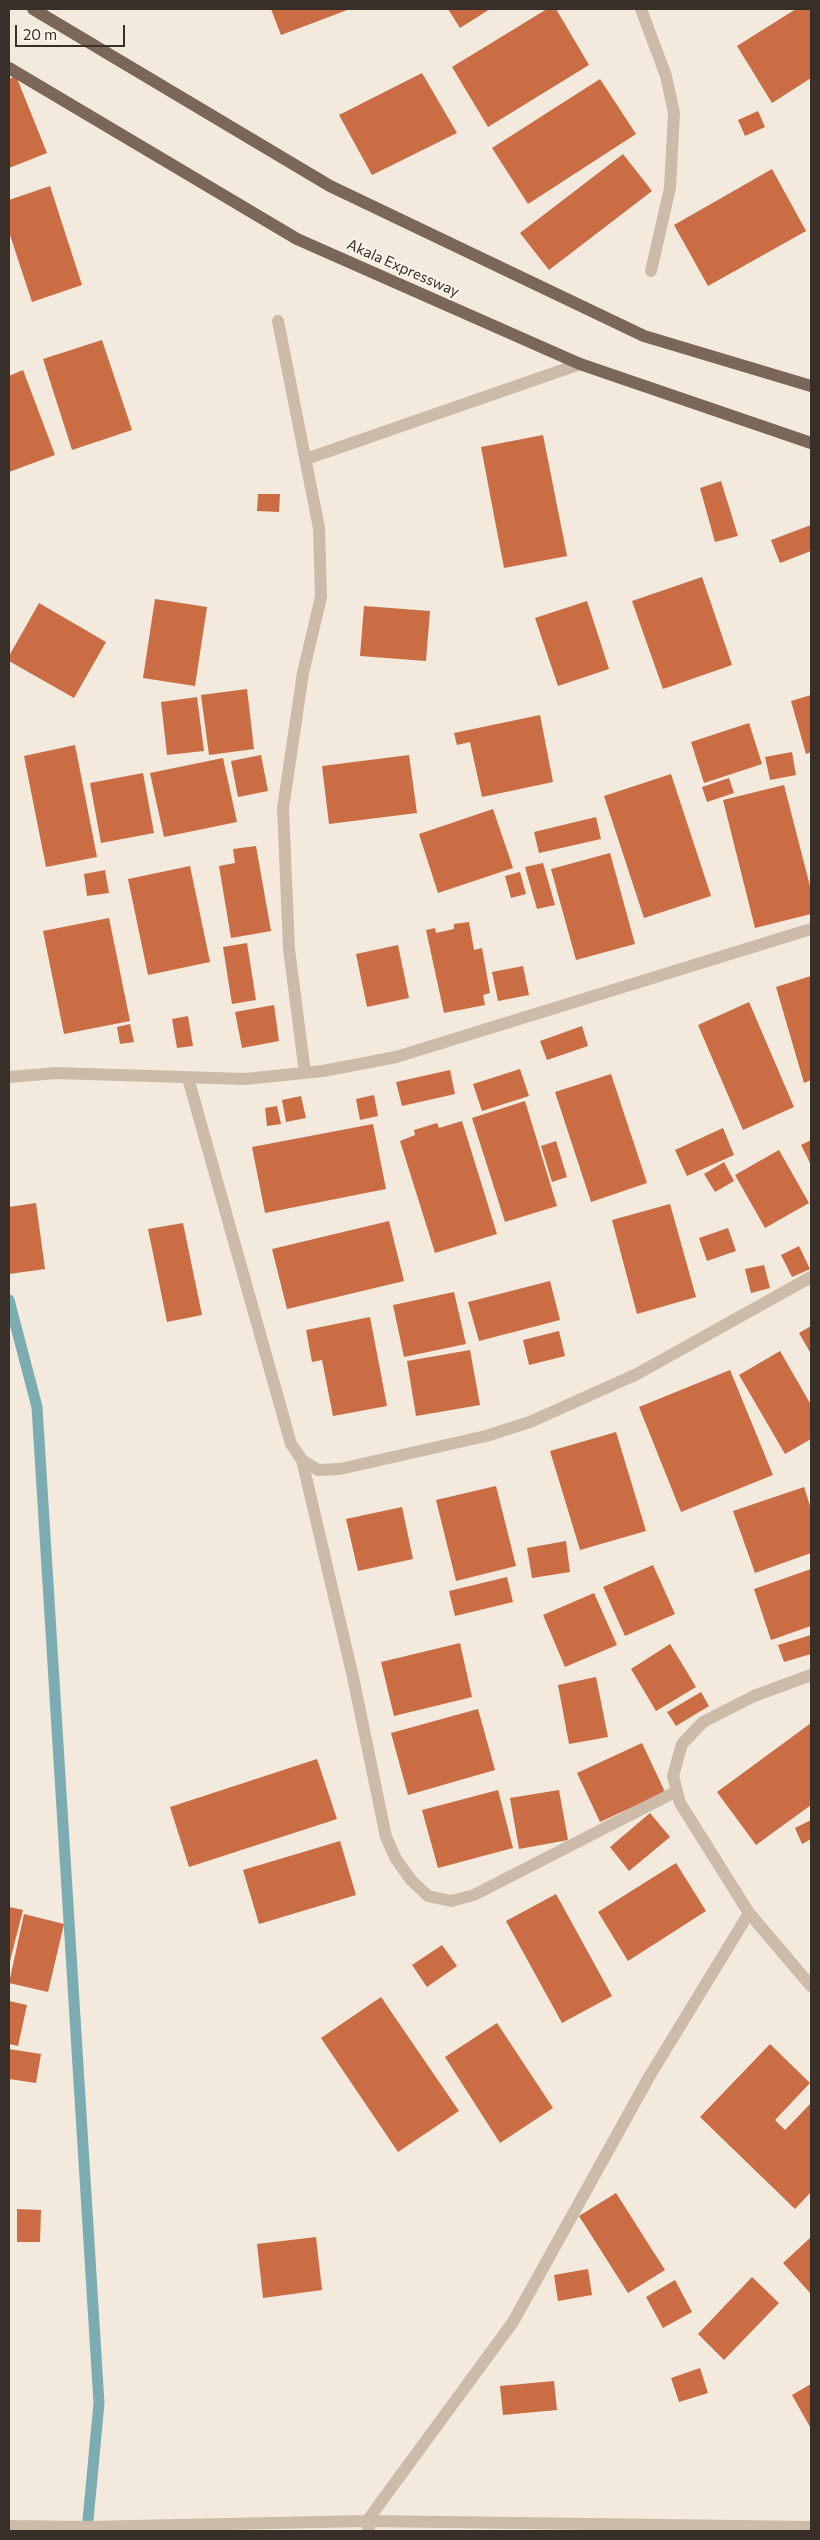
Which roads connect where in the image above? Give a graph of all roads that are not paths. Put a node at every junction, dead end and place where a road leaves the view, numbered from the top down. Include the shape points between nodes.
1 (32, 9) edge
2 (641, 9) edge
3 (9, 68) edge
4 (651, 271) dead end
5 (278, 322) dead end
6 (580, 364) junction
7 (811, 386) edge
8 (811, 443) edge
9 (306, 459) junction
10 (811, 929) edge
11 (305, 1072) junction
12 (9, 1077) edge
13 (188, 1078) junction
14 (811, 1277) edge
15 (302, 1460) junction
16 (811, 1675) edge
17 (677, 1791) junction
18 (749, 1912) junction
19 (811, 1986) edge
20 (9, 2526) edge
21 (368, 2526) edge
22 (811, 2527) edge
23 (750, 2529) edge

1 - 7 main road via 330,186 644,336
2 - 4 street via 666,76 674,113 670,188
3 - 6 main road, Akala Expressway via 297,239
5 - 9 street
6 - 8 main road, Akala Expressway
6 - 9 street
9 - 11 street via 320,528 321,597 302,673 283,808 289,949
10 - 11 street via 396,1057
11 - 13 street via 245,1079
12 - 13 street via 56,1073
13 - 15 street via 291,1444
14 - 15 street via 636,1374 530,1422 486,1436 340,1469 318,1470
15 - 17 street via 353,1677 386,1838 411,1880 428,1896 451,1901 474,1896
16 - 17 street via 754,1696 703,1722 682,1744 673,1776
17 - 18 street via 680,1803
18 - 19 street
18 - 21 street via 650,2077 513,2322
20 - 21 street
21 - 23 street
22 - 23 street

